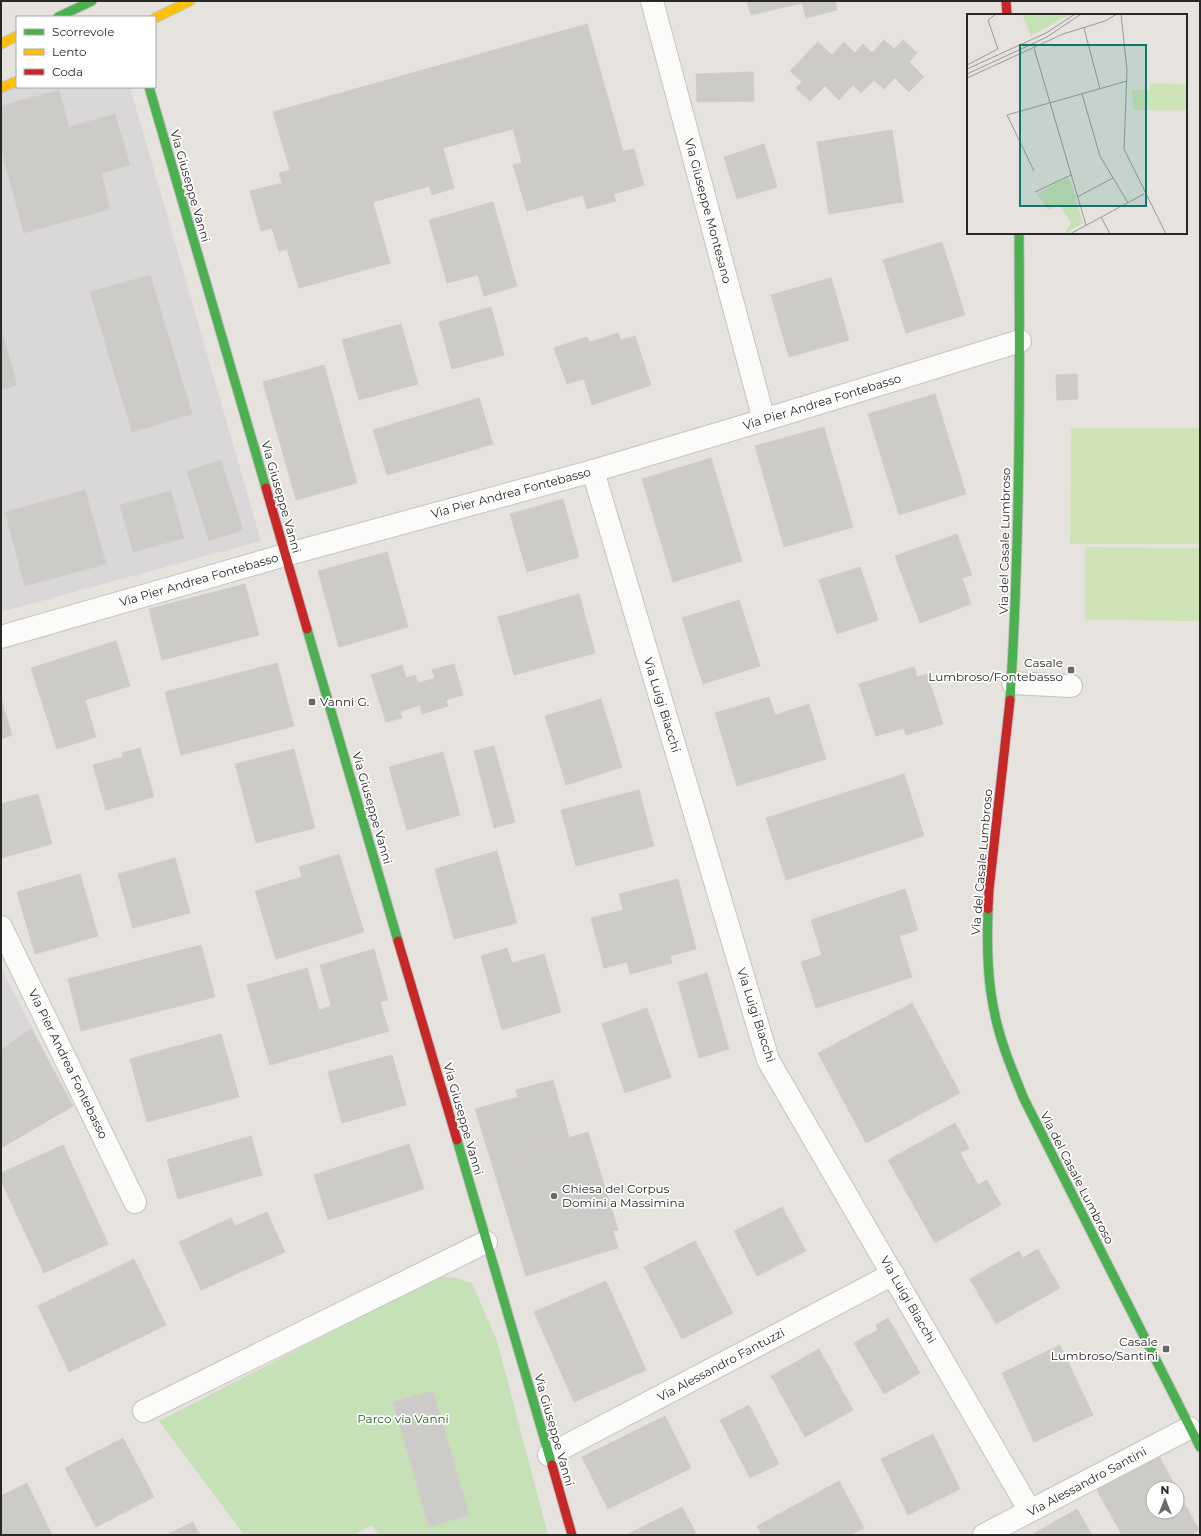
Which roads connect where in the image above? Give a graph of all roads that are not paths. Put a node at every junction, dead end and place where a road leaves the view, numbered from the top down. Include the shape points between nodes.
1 (92, 1) edge
2 (190, 1) edge
3 (652, 1) edge
4 (1006, 1) edge
5 (1007, 14) edge
6 (60, 16) edge
7 (156, 18) edge
8 (16, 36) edge
9 (1, 44) edge
10 (16, 81) edge
11 (1, 88) edge
12 (149, 88) edge
13 (1019, 234) edge
14 (1020, 341) junction
15 (764, 420) junction
16 (593, 471) junction
17 (285, 555) junction
18 (1, 637) edge
19 (1013, 682) junction
20 (1071, 686) dead end
21 (1, 927) edge
22 (134, 1202) dead end
23 (486, 1242) junction
24 (893, 1274) junction
25 (144, 1411) dead end
26 (1189, 1428) junction
27 (1200, 1447) edge
28 (549, 1455) junction
29 (1030, 1511) junction
30 (572, 1535) edge
31 (984, 1535) edge

1 - 6 main road
2 - 7 main road
3 - 15 street, Via Giuseppe Montesano
4 - 5 main road
8 - 9 main road
10 - 11 main road
12 - 17 main road, Via Giuseppe Vanni
13 - 14 main road, Via del Casale Lumbroso
14 - 15 street, Via Pier Andrea Fontebasso
14 - 19 main road, Via del Casale Lumbroso
15 - 16 street, Via Pier Andrea Fontebasso
16 - 17 street, Via Pier Andrea Fontebasso
16 - 24 street, Via Luigi Biacchi via 768,1060
17 - 18 street, Via Pier Andrea Fontebasso
17 - 23 main road, Via Giuseppe Vanni
19 - 20 street
19 - 26 main road, Via del Casale Lumbroso via 987,927 988,974 995,1016 1024,1098
21 - 22 street, Via Pier Andrea Fontebasso
23 - 25 street
23 - 28 main road, Via Giuseppe Vanni
24 - 28 street, Via Alessandro Fantuzzi
24 - 29 street, Via Luigi Biacchi
26 - 27 main road, Via del Casale Lumbroso
26 - 29 street, Via Alessandro Santini
28 - 30 main road, Via Giuseppe Vanni
29 - 31 street, Via Alessandro Santini

